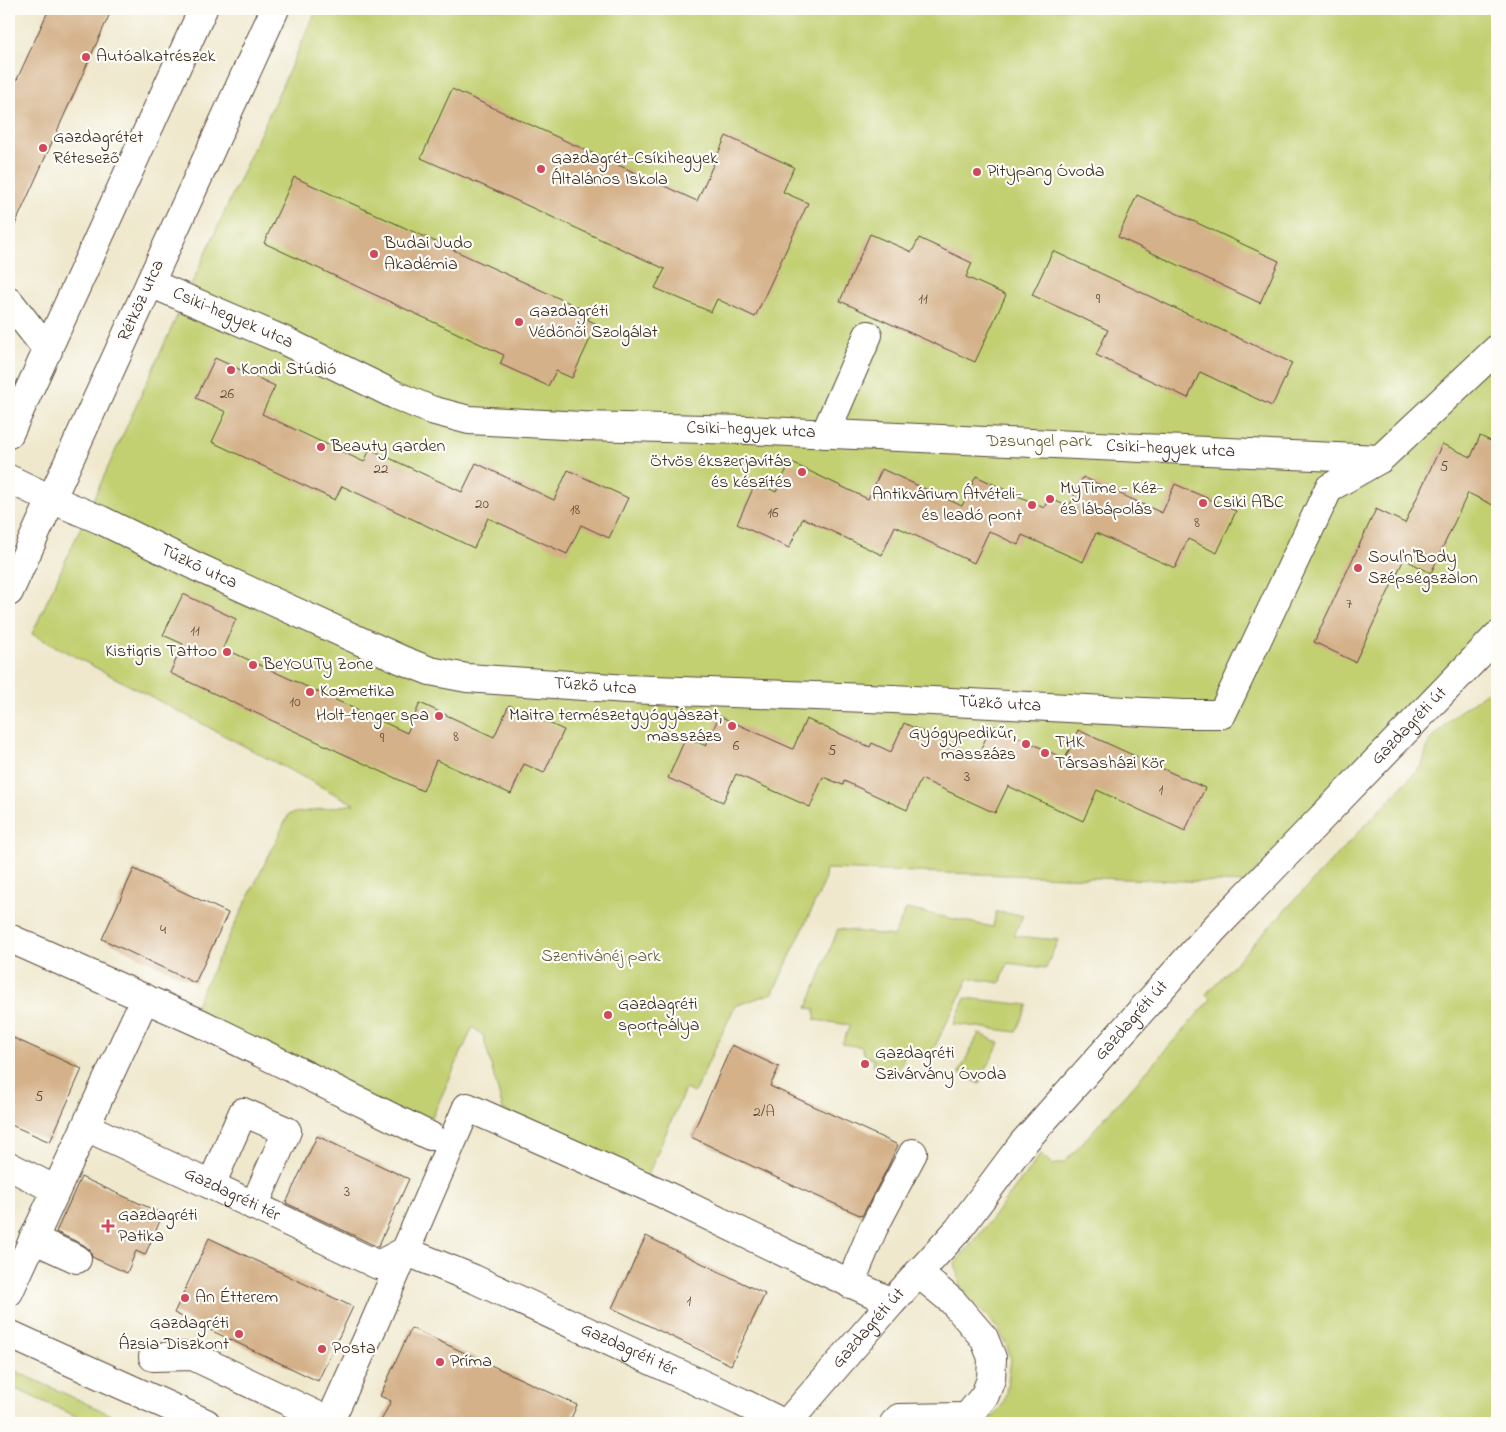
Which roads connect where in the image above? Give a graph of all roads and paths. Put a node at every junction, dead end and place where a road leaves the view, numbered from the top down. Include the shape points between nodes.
1 (203, 9) edge
2 (275, 9) edge
3 (150, 282) junction
4 (9, 301) edge
5 (868, 335) dead end
6 (1497, 348) edge
7 (48, 351) junction
8 (9, 434) edge
9 (825, 434) junction
10 (1380, 459) junction
11 (9, 479) edge
12 (51, 499) junction
13 (9, 592) edge
14 (1497, 636) edge
15 (9, 938) edge
16 (144, 998) junction
17 (86, 1127) junction
18 (430, 1136) dead end
19 (913, 1153) dead end
20 (9, 1166) edge
21 (211, 1185) junction
22 (56, 1190) junction
23 (254, 1206) junction
24 (33, 1239) junction
25 (405, 1251) junction
26 (77, 1259) dead end
27 (918, 1274) junction
28 (850, 1284) junction
29 (9, 1292) edge
30 (892, 1302) junction
31 (9, 1334) edge
32 (153, 1357) dead end
33 (964, 1420) edge
34 (206, 1423) edge
35 (331, 1423) edge
36 (782, 1423) edge
37 (787, 1423) edge
38 (894, 1423) edge

1 - 7 street
2 - 3 street, Rétköz utca
3 - 9 street, Csiki-hegyek utca via 283,340 395,395 431,410 469,420
3 - 12 street, Rétköz utca
4 - 7 street
5 - 9 street
6 - 10 street
7 - 8 street
9 - 10 street, Csiki-hegyek utca
10 - 12 street, Tűzkő utca via 1329,488 1222,714 627,689 467,678 430,671 402,660
11 - 12 street, Tűzkő utca
12 - 13 street, Rétköz utca
14 - 27 street, Gazdagréti út via 1207,936 1026,1141 958,1230
15 - 16 street
16 - 17 street
16 - 18 street
17 - 21 street, Gazdagréti tér
17 - 22 street
19 - 28 street
20 - 22 street
21 - 23 street, Gazdagréti tér
21 - 23 street via 243,1112 287,1131
22 - 24 street
23 - 25 street, Gazdagréti tér via 378,1265
24 - 26 street
24 - 29 street
25 - 28 street via 467,1107 659,1192
25 - 35 street
25 - 36 street, Gazdagréti tér
27 - 30 street, Gazdagréti út
27 - 33 street via 953,1302 984,1338 992,1358 991,1379 985,1395
28 - 30 street
30 - 37 street, Gazdagréti út
31 - 34 street
32 - 35 street via 193,1356
33 - 38 street via 899,1418

